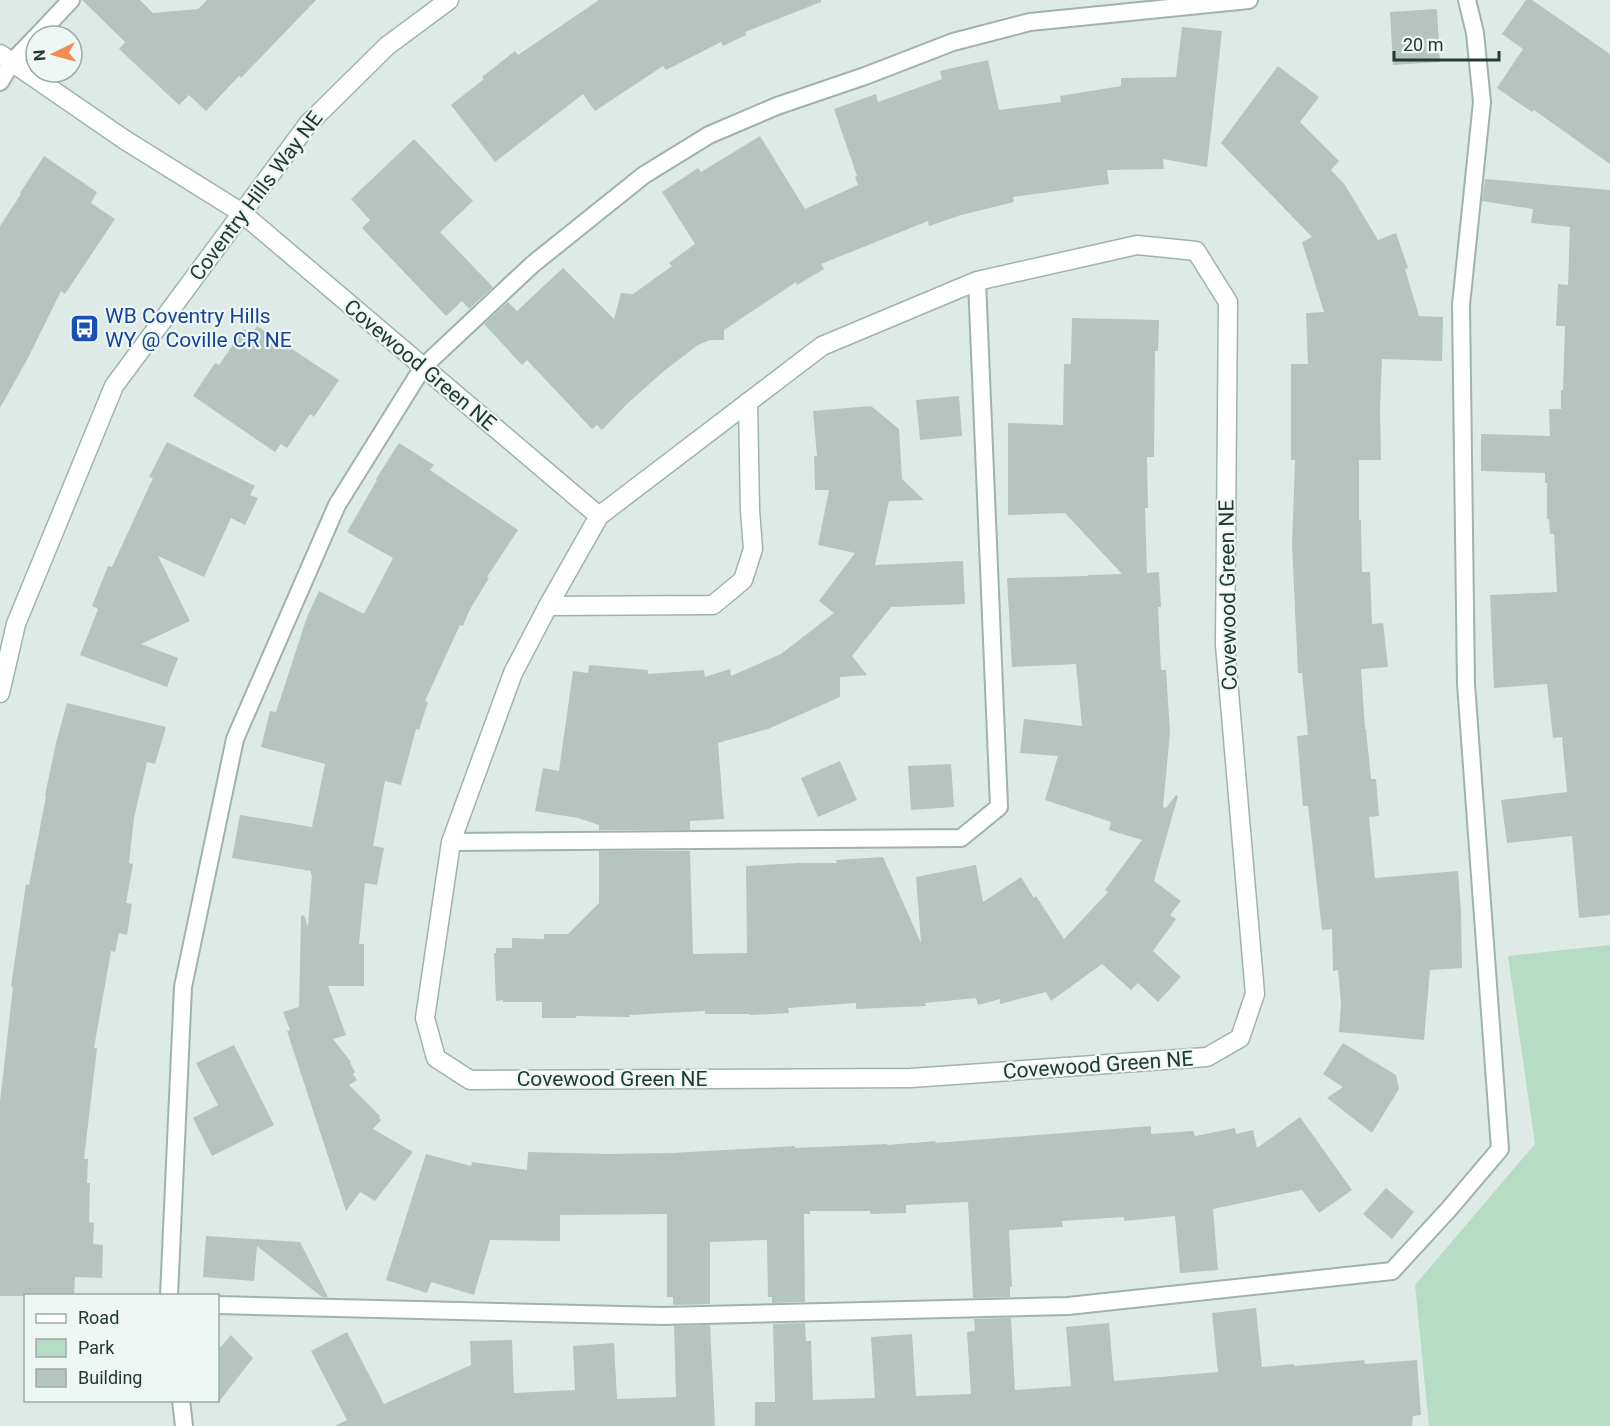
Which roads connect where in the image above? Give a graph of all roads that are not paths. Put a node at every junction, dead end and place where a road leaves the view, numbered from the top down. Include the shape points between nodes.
1 (71, 0) edge
2 (449, 0) edge
3 (1249, 0) edge
4 (1467, 0) edge
5 (48, 24) edge
6 (24, 45) edge
7 (6, 58) edge
8 (0, 82) edge
9 (242, 213) junction
10 (977, 281) junction
11 (423, 367) junction
12 (748, 402) junction
13 (599, 516) junction
14 (548, 606) junction
15 (0, 693) edge
16 (451, 842) junction
17 (169, 1294) edge
18 (219, 1305) edge
19 (181, 1402) edge
20 (184, 1426) edge

1 - 5 lane
2 - 9 street, Coventry Hills Way NE via 387,46 308,124
3 - 11 lane via 1030,22 953,42 709,135 644,176 532,264
4 - 18 lane via 1475,33 1482,102 1461,305 1466,684 1500,1149 1392,1271 1068,1306 663,1316
6 - 7 lane
7 - 8 lane
7 - 9 street, Covewood Green NE via 125,140
9 - 11 street, Covewood Green NE
9 - 15 street, Coventry Hills Way NE via 114,386 16,624
10 - 12 street, Covewood Green NE via 822,346
10 - 16 lane via 999,807 961,838
10 - 16 street, Covewood Green NE via 1137,245 1196,251 1228,302 1225,645 1255,994 1239,1038 1207,1058 911,1078 470,1080 436,1058 425,1017
11 - 13 street, Covewood Green NE
11 - 17 lane via 337,505 235,740 183,987
12 - 13 street, Covewood Green NE
12 - 14 street via 753,549 743,580 713,605
13 - 14 street, Covewood Green NE
14 - 16 street, Covewood Green NE via 513,673
19 - 20 lane

